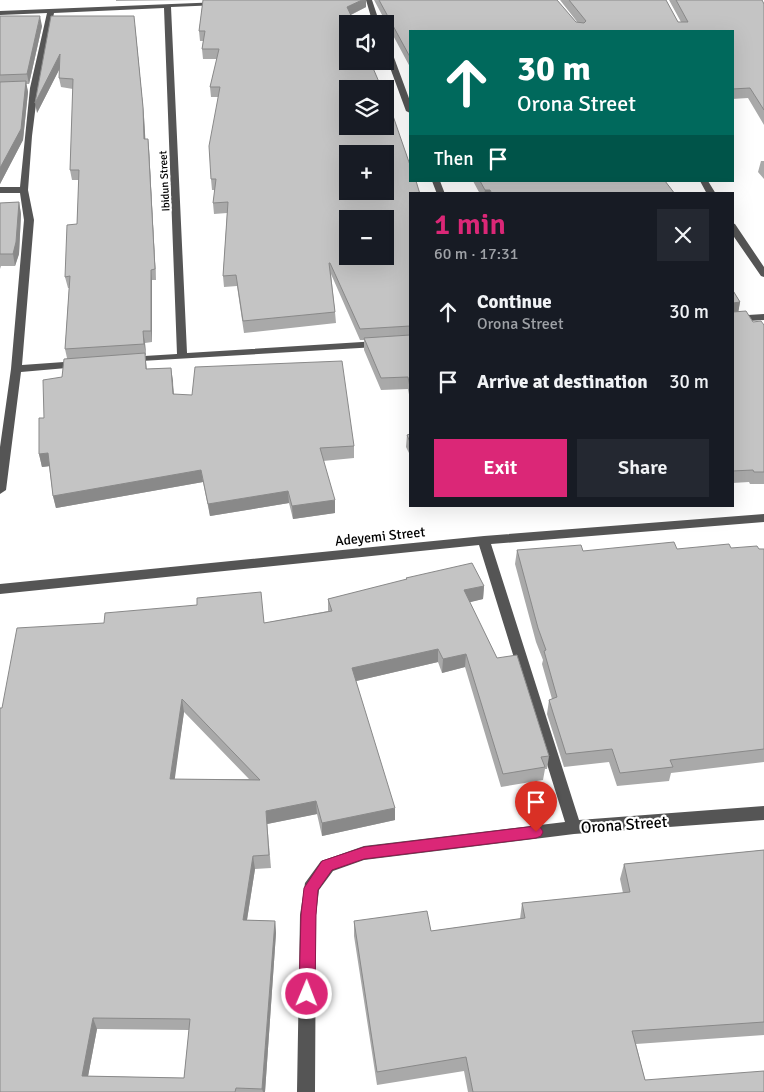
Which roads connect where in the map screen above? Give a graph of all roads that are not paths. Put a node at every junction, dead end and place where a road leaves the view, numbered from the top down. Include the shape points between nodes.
1 (368, 0) edge
2 (232, 2) edge
3 (167, 5) junction
4 (51, 11) junction
5 (0, 13) edge
6 (374, 15) edge
7 (394, 68) edge
8 (409, 108) edge
9 (0, 190) edge
10 (24, 190) junction
11 (734, 229) edge
12 (764, 274) edge
13 (764, 317) edge
14 (734, 319) edge
15 (409, 342) edge
16 (182, 356) junction
17 (114, 362) edge
18 (84, 364) edge
19 (16, 369) junction
20 (0, 490) edge
21 (764, 518) edge
22 (484, 540) junction
23 (0, 589) edge
24 (764, 813) edge
25 (574, 827) junction
26 (306, 1092) edge

1 - 6 street
2 - 3 street
3 - 4 street
3 - 16 street, Ibidun Street
4 - 5 street
4 - 10 street via 30,89
7 - 8 street
9 - 10 street
10 - 19 street via 29,220
11 - 12 street
13 - 14 street
15 - 16 street
16 - 17 street
18 - 19 street
19 - 20 street
21 - 22 street, Adeyemi Street
22 - 23 street, Adeyemi Street
22 - 25 street
24 - 25 street, Orona Street
25 - 26 street, Orona Street via 364,853 327,866 311,888

